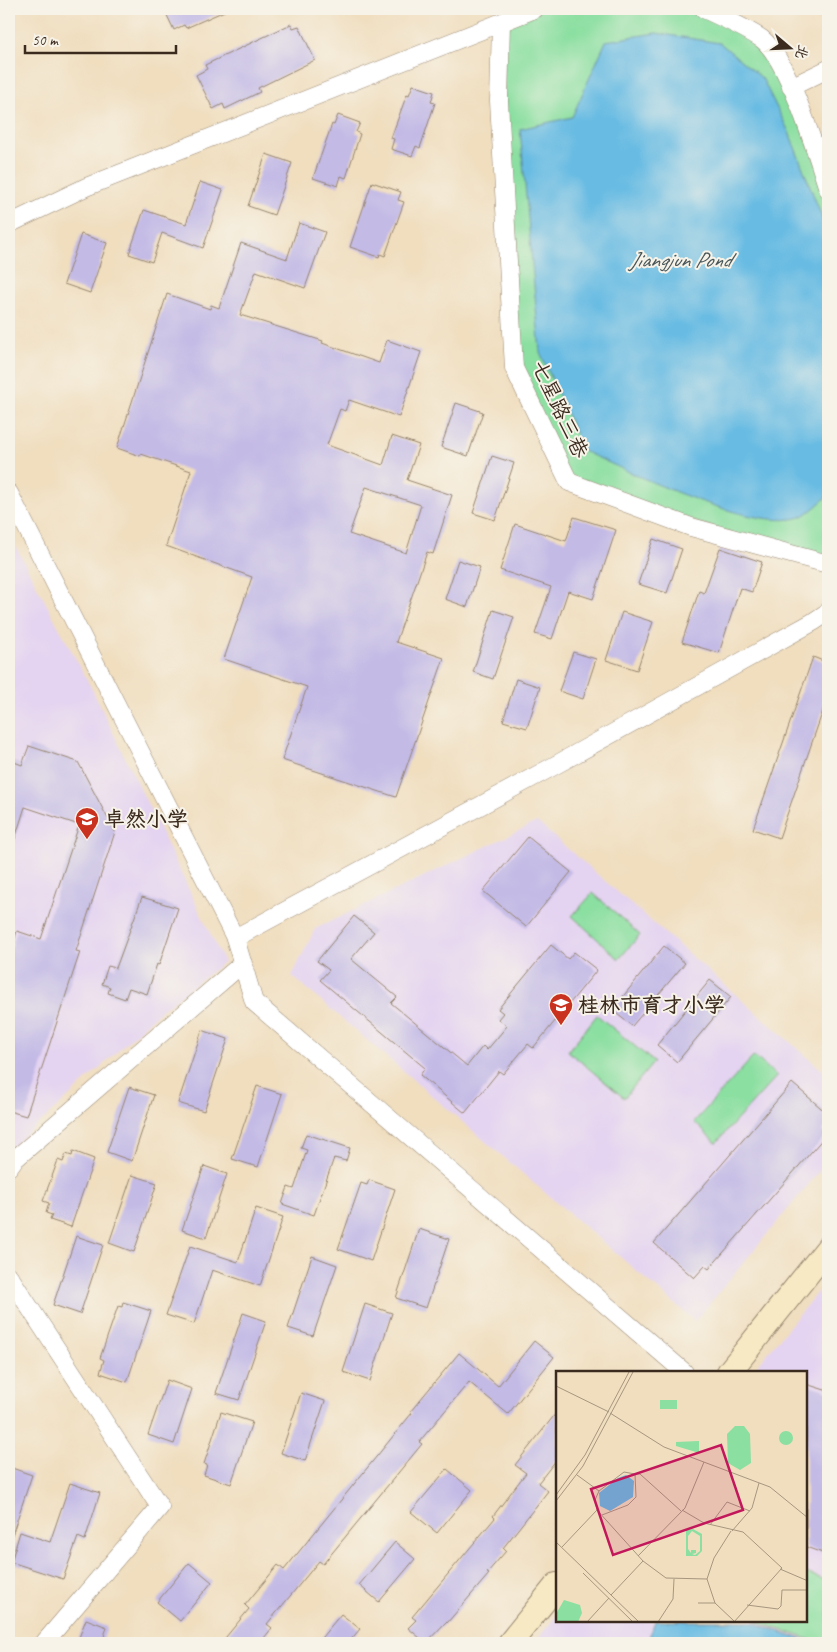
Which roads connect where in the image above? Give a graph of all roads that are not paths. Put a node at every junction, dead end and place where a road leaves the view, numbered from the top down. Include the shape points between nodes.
1 (535, 9) edge
2 (704, 9) edge
3 (501, 23) junction
4 (828, 69) edge
5 (792, 86) junction
6 (828, 189) edge
7 (9, 224) edge
8 (9, 492) edge
9 (828, 564) edge
10 (828, 612) edge
11 (235, 938) junction
12 (243, 963) junction
13 (9, 1168) edge
14 (828, 1248) edge
15 (9, 1276) edge
16 (683, 1371) edge
17 (730, 1371) edge
18 (556, 1586) edge
19 (44, 1643) edge
20 (510, 1643) edge

1 - 3 street
2 - 5 street via 763,40
3 - 7 street via 86,187
3 - 9 street, 七星路三巷 via 499,101 514,368 569,482 691,527
4 - 5 street
5 - 6 street
8 - 11 street
10 - 11 street via 552,767
11 - 12 street
12 - 13 street via 14,1160
12 - 16 street via 254,1002
14 - 17 main road
15 - 19 street via 160,1507
18 - 20 main road

